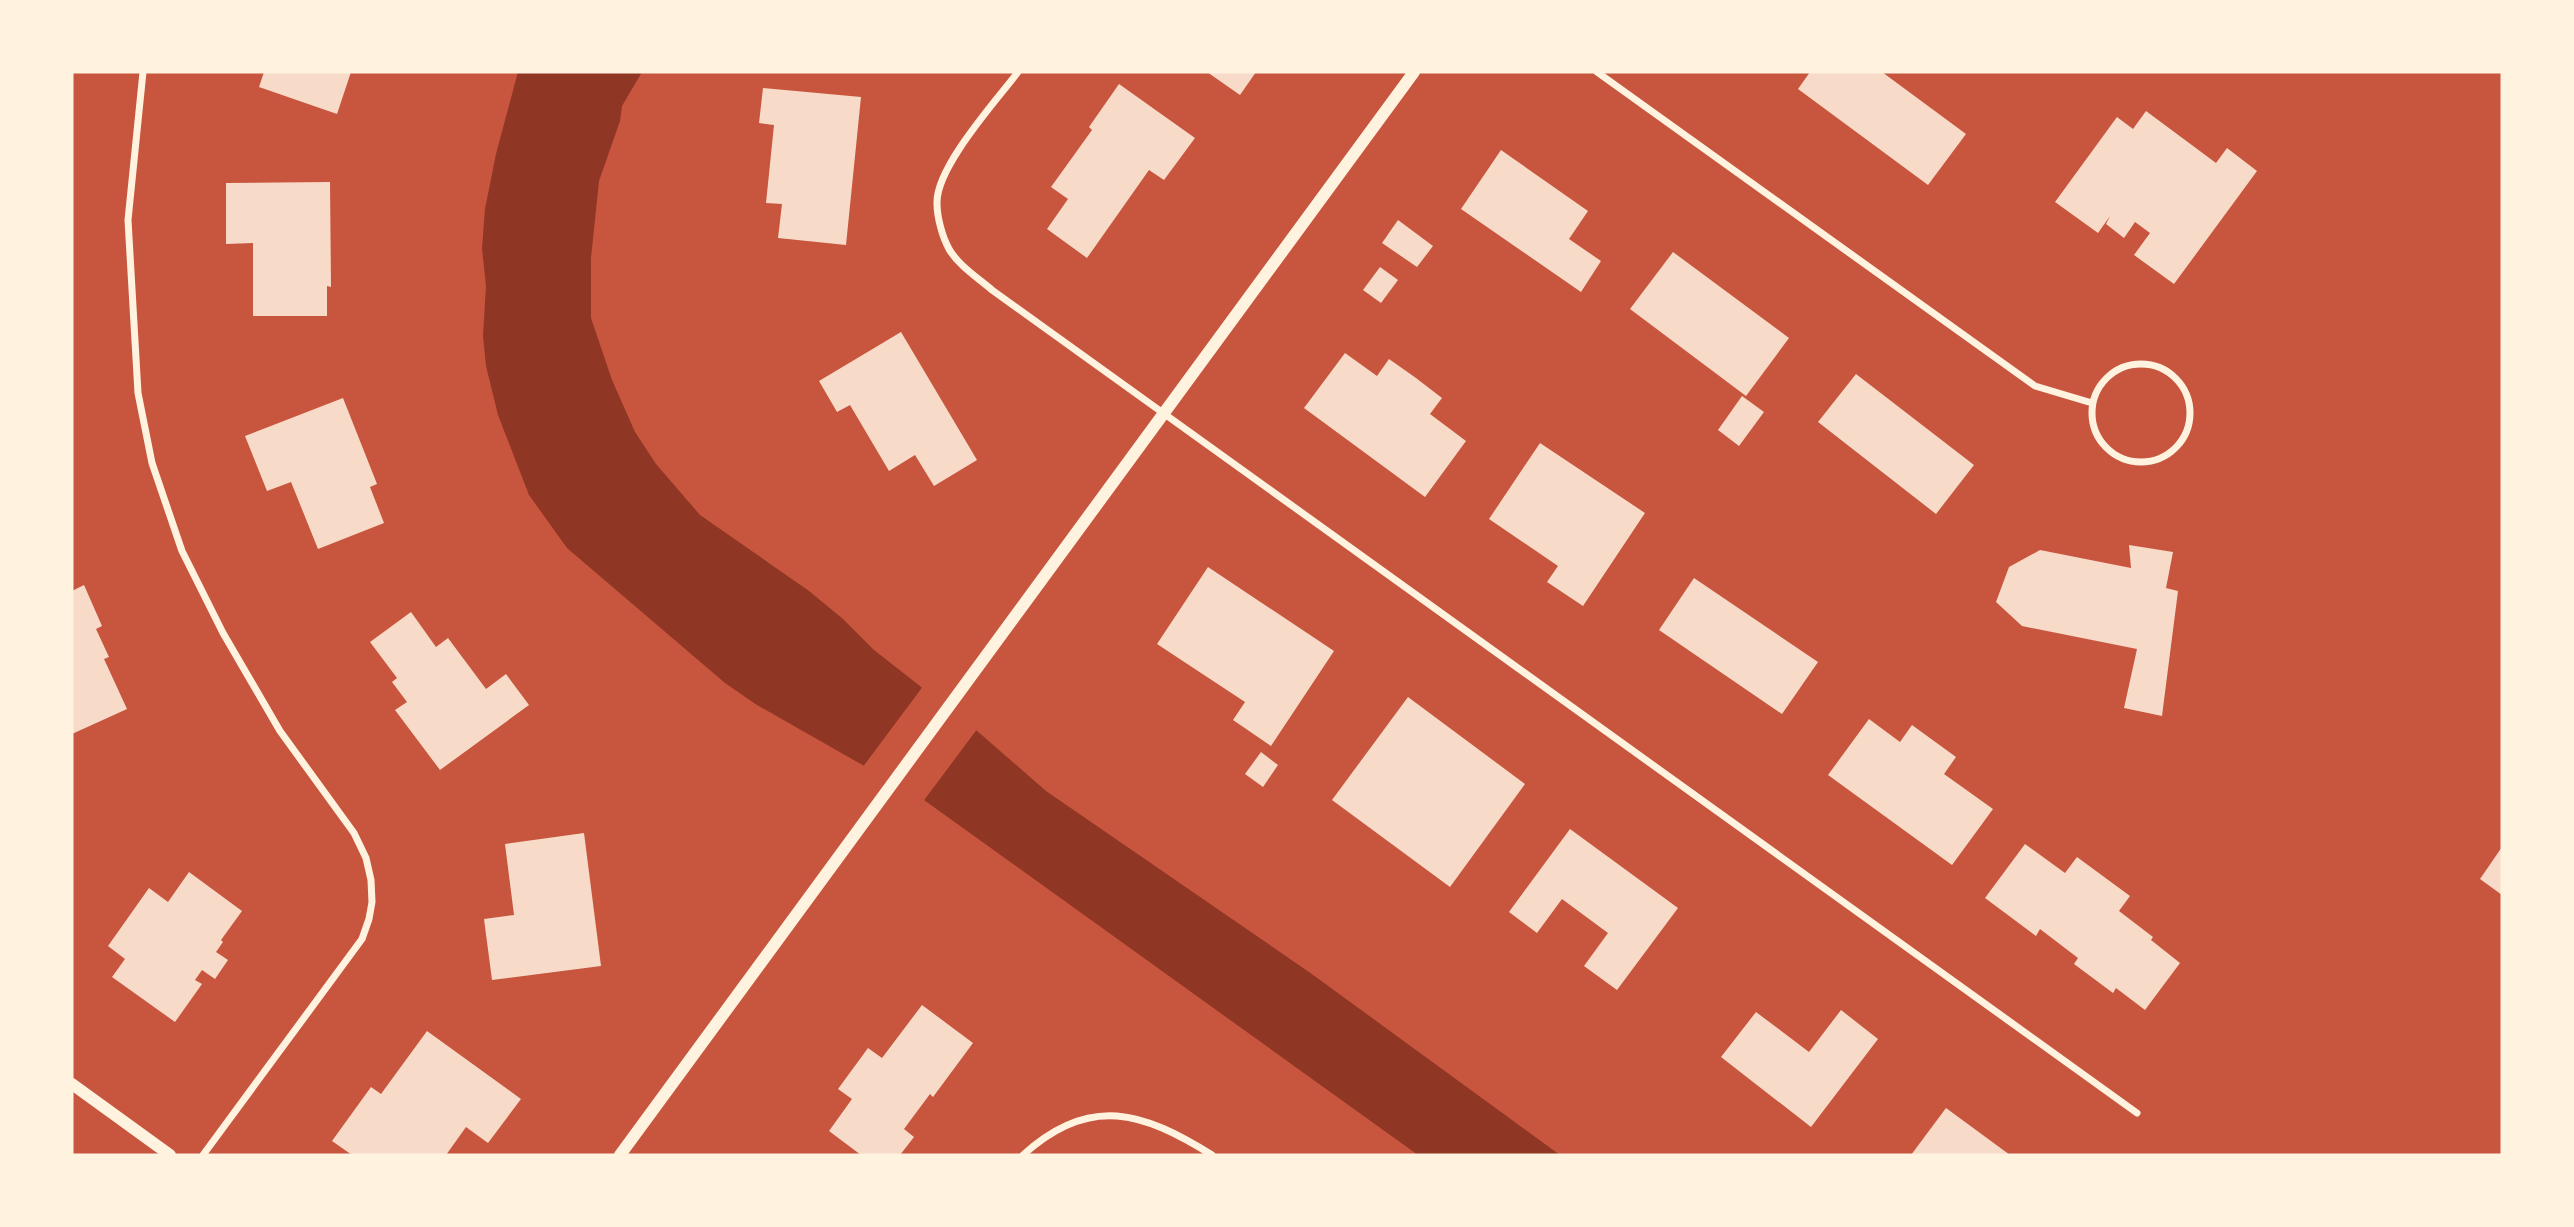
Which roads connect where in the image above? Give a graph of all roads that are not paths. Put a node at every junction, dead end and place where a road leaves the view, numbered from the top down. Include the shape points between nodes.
1 (143, 72) edge
2 (1018, 72) edge
3 (1414, 72) edge
4 (1597, 72) edge
5 (2092, 403) junction
6 (1166, 413) junction
7 (72, 1084) edge
8 (2137, 1113) dead end
9 (170, 1155) edge
10 (203, 1155) edge
11 (620, 1155) edge
12 (1023, 1155) edge
13 (1212, 1155) edge

1 - 10 street via 128,220 138,393 152,463 182,551 223,633 280,732 354,833 371,880 372,902 362,939
2 - 6 street via 944,177 936,201 940,227 950,250 992,290
3 - 6 street
4 - 5 street via 2035,386
5 - 5 street via 2097,435 2118,457 2133,461 2164,457 2186,435 2190,402 2184,387 2157,366 2124,366 2098,387
6 - 8 street
6 - 11 street
7 - 9 street
12 - 13 street via 1056,1130 1107,1114 1167,1129

